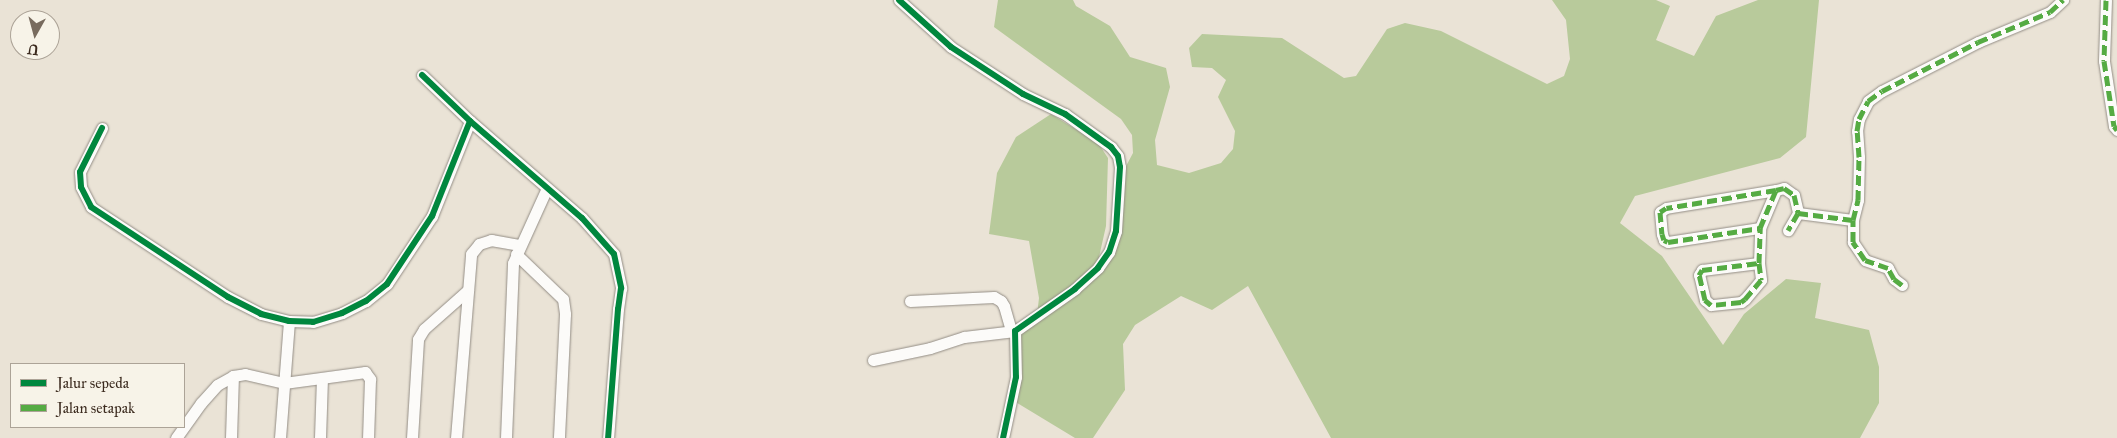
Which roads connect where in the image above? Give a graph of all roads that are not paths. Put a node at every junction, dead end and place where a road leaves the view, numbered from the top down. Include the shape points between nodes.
1 (899, 0) edge
2 (2063, 0) edge
3 (2106, 0) edge
4 (422, 75) dead end
5 (470, 121) junction
6 (102, 128) dead end
7 (2117, 130) edge
8 (547, 188) junction
9 (1776, 190) junction
10 (1798, 213) junction
11 (1853, 220) junction
12 (1760, 228) junction
13 (1788, 230) dead end
14 (518, 250) junction
15 (1759, 263) junction
16 (1902, 285) dead end
17 (468, 290) junction
18 (910, 301) dead end
19 (289, 321) junction
20 (1013, 331) junction
21 (873, 360) dead end
22 (233, 376) junction
23 (322, 379) junction
24 (284, 384) junction
25 (185, 425) edge
26 (231, 438) edge
27 (280, 438) edge
28 (320, 438) edge
29 (368, 438) edge
30 (412, 438) edge
31 (456, 438) edge
32 (506, 438) edge
33 (559, 438) edge
34 (608, 438) edge
35 (1003, 438) edge

1 - 20 street via 951,47 1023,94 1065,114 1111,147 1118,156 1116,231 1109,252 1098,268 1075,289
2 - 11 street via 2050,12 1978,42 1868,101 1857,131 1858,200
3 - 7 street via 2104,62
4 - 5 street
5 - 8 street
5 - 19 street via 432,216 387,284 366,301 342,313 313,322
6 - 19 street via 80,172 81,186 91,207 228,297 261,314
8 - 14 street
8 - 34 street via 603,239 614,254 619,271 621,288
9 - 10 street via 1784,188 1791,192
9 - 12 street
9 - 12 street via 1666,208 1660,212 1662,234 1668,242
10 - 11 street
10 - 13 street
11 - 16 street via 1853,242 1859,252 1866,260 1888,268
12 - 15 street
14 - 17 street via 491,240 480,244 471,254
14 - 32 street via 513,263
14 - 33 street via 563,299
15 - 15 street via 1702,270 1699,275 1705,300 1711,305 1741,302 1762,280
17 - 30 street via 424,329 418,339
17 - 31 street
18 - 20 street via 994,297 1001,300
19 - 24 street
20 - 21 street via 964,337
20 - 35 street via 1016,377
22 - 24 street via 255,376
22 - 25 street via 217,385
22 - 26 street
23 - 24 street
23 - 28 street
23 - 29 street via 368,374
24 - 27 street

